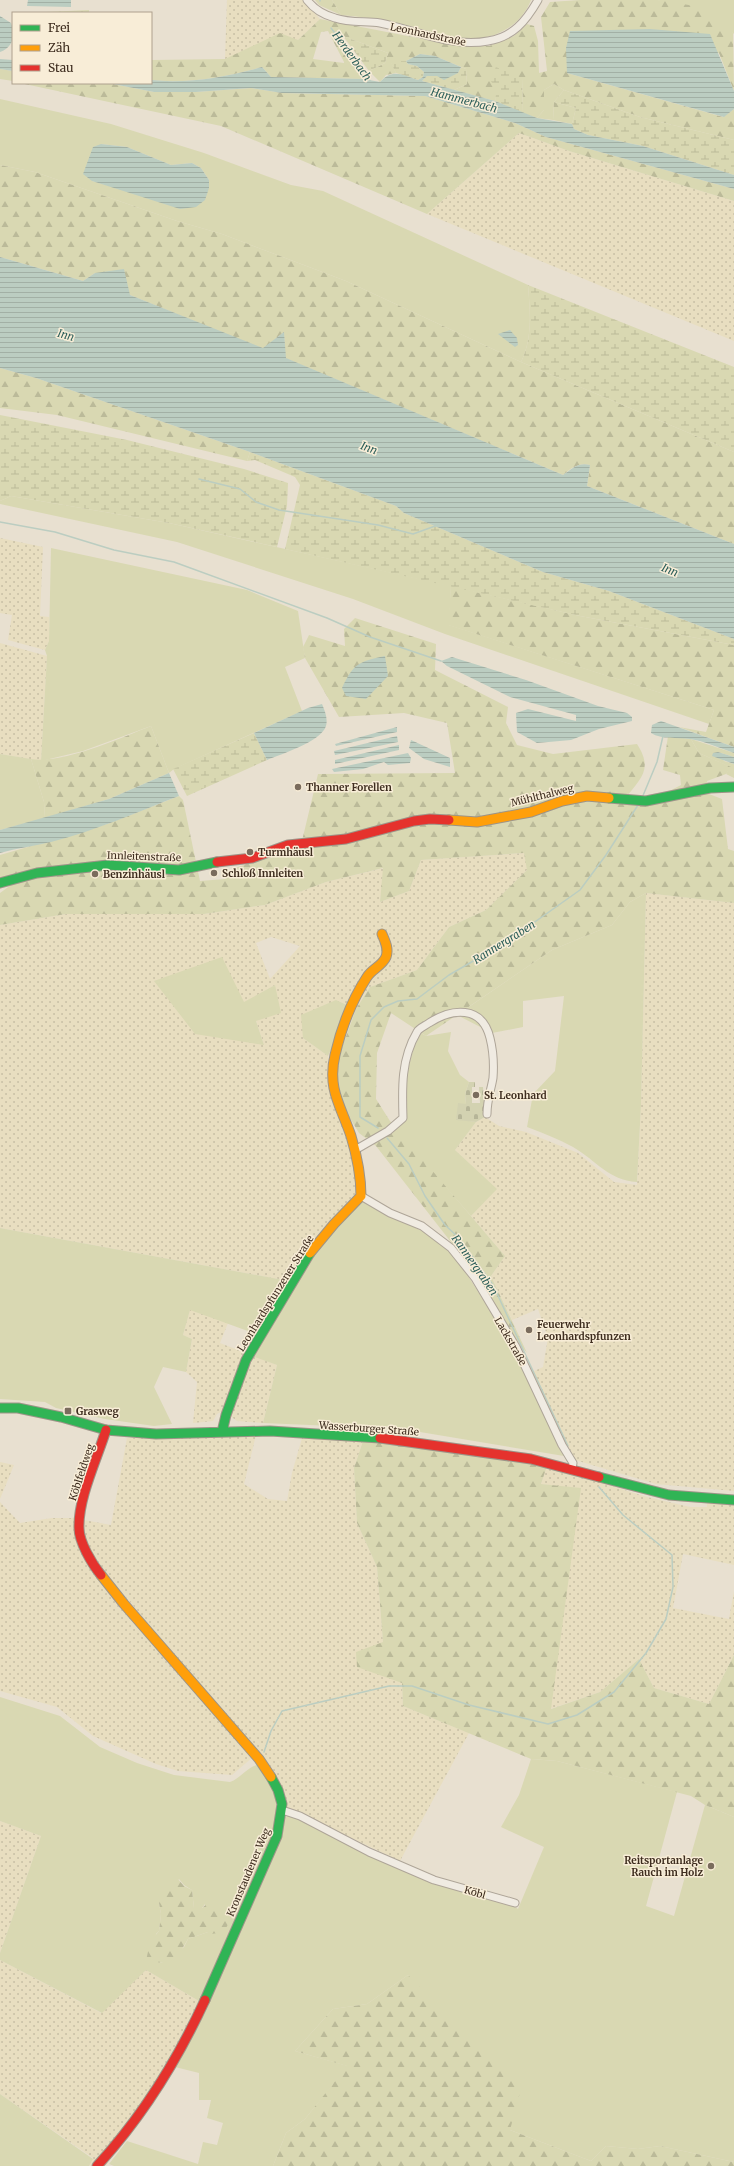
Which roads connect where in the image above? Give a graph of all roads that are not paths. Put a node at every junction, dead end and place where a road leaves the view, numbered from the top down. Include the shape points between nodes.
1 (307, 0) edge
2 (538, 0) edge
3 (734, 787) edge
4 (357, 837) joint
5 (0, 883) edge
6 (382, 934) dead end
7 (487, 1114) dead end
8 (355, 1150) junction
9 (361, 1196) junction
10 (0, 1408) edge
11 (106, 1430) junction
12 (222, 1432) junction
13 (572, 1469) junction
14 (734, 1500) edge
15 (124, 1604) joint
16 (282, 1810) junction
17 (515, 1903) dead end
18 (97, 2166) edge

1 - 2 street, Leonhardstraße via 321,13 335,19 379,23 457,42 474,43 488,42 511,33 529,16
3 - 4 street, Mühlthalweg via 710,788 642,801 586,796 531,812 477,822 430,819 398,824
4 - 5 street, Innleitenstraße via 288,845 252,858 179,870 108,865 37,872
6 - 8 street via 388,950 386,959 368,975 354,1004 332,1065 333,1096
7 - 8 street via 488,1095 493,1077 489,1036 472,1014 461,1011 440,1016 418,1031 407,1056 402,1079 402,1118 388,1131
8 - 9 street via 362,1180
9 - 12 street, Leonhardspfunzener Straße via 311,1252 246,1360
9 - 13 street, Lackstraße via 390,1213 428,1230 451,1248 475,1278 516,1347 573,1464
10 - 11 street, Wasserburger Straße via 18,1408
11 - 12 street, Wasserburger Straße via 156,1434
11 - 15 street, Köblfeldweg via 82,1504 79,1529 92,1562
12 - 13 street, Wasserburger Straße via 270,1431 388,1438 531,1459
13 - 14 street, Wasserburger Straße via 668,1495
15 - 16 street, Kronstaudener Weg via 259,1759 275,1782
16 - 17 street, Köbl via 300,1816 369,1852 434,1880
16 - 18 street, Kronstaudener Weg via 272,1847 201,2009 163,2082 126,2135

